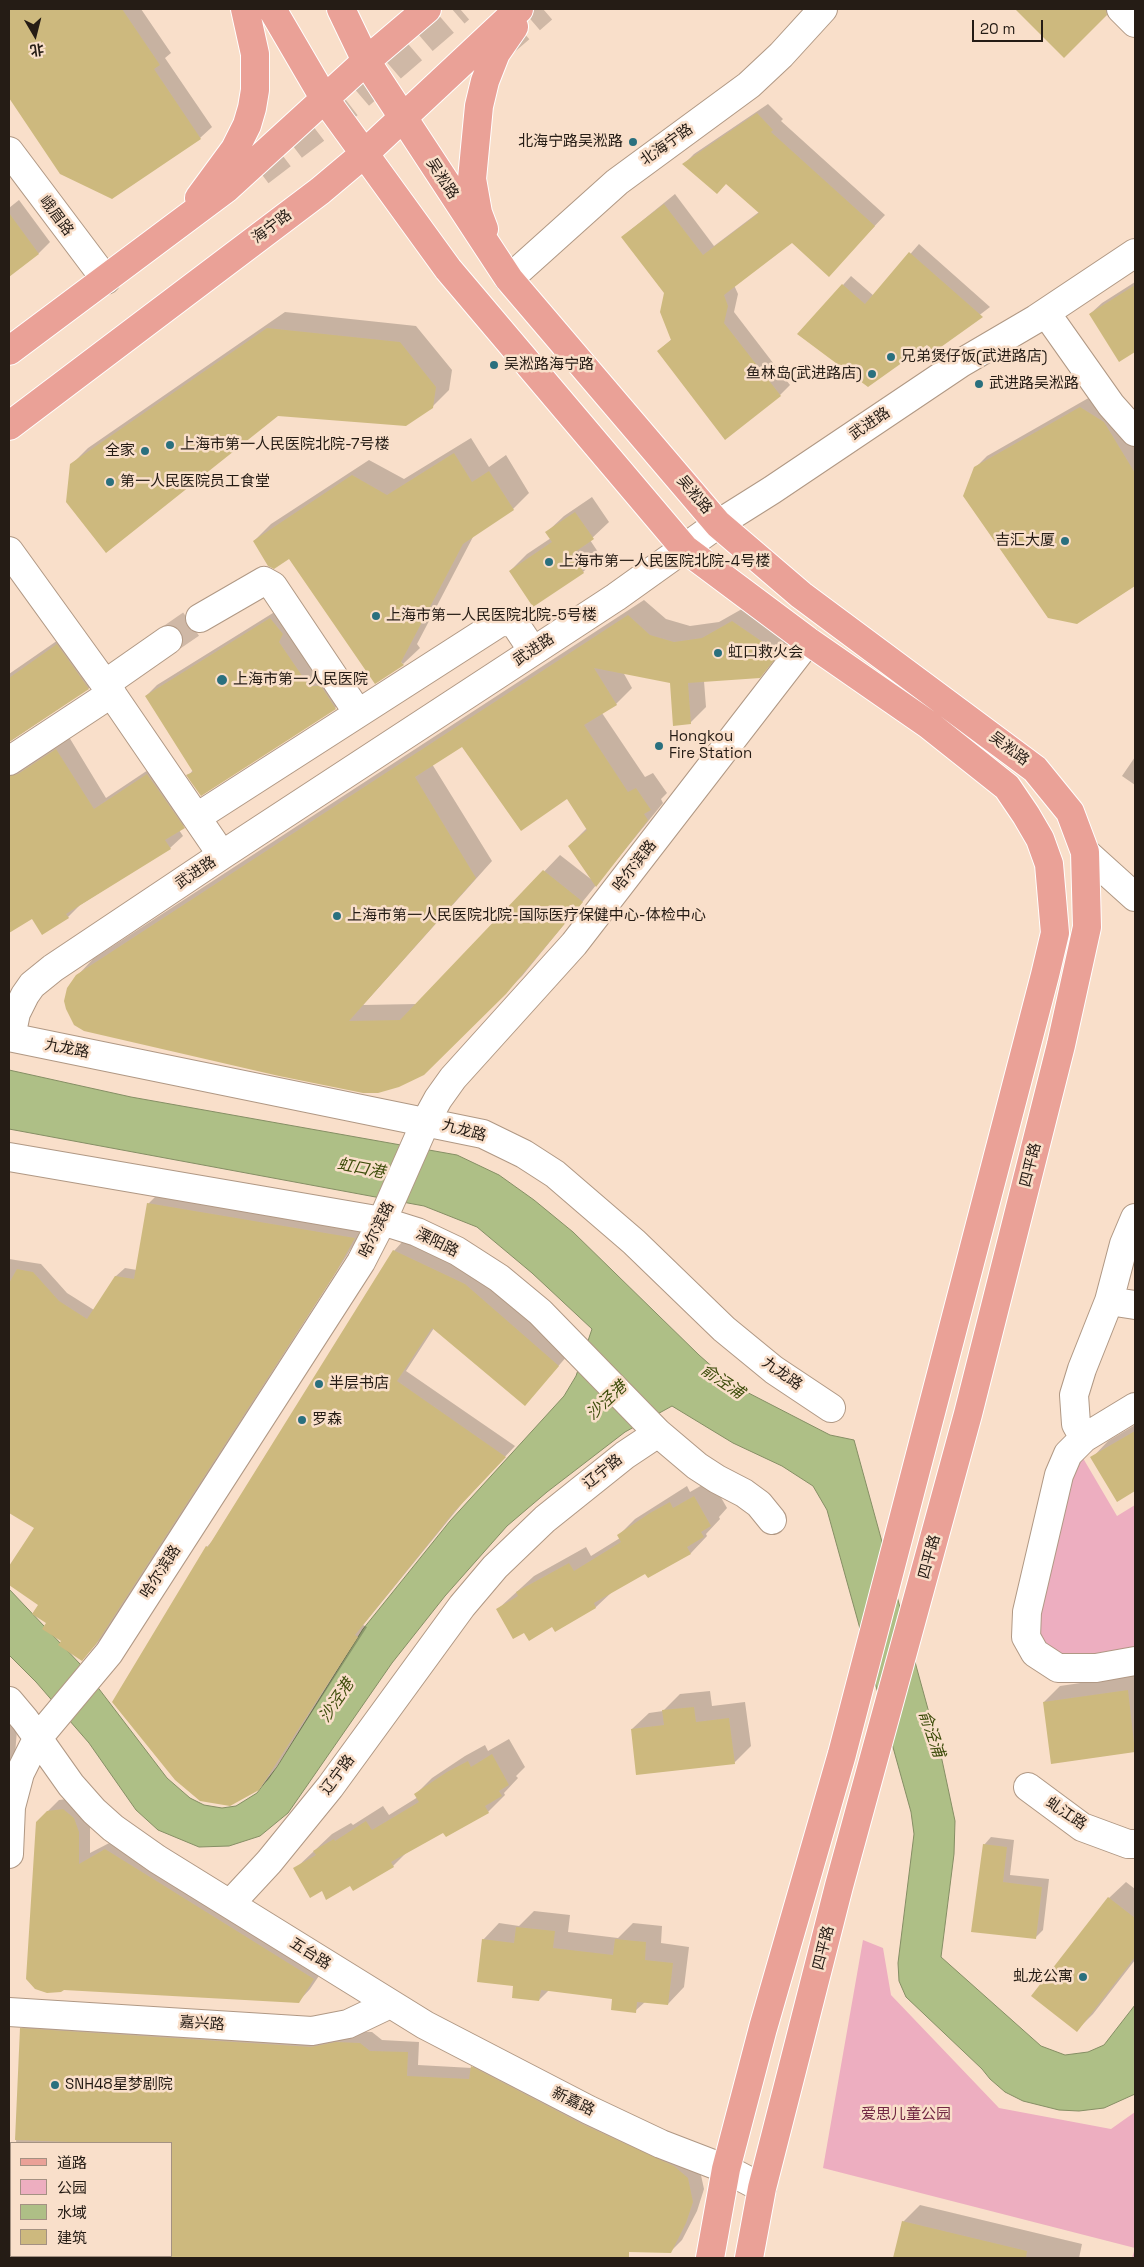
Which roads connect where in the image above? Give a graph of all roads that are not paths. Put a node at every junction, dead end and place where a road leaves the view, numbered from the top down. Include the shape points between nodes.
1 (245, 9) edge
2 (272, 9) edge
3 (341, 9) edge
4 (427, 9) edge
5 (519, 9) edge
6 (527, 9) edge
7 (823, 9) edge
8 (1121, 9) edge
9 (1135, 23) edge
10 (366, 61) junction
11 (324, 98) junction
12 (402, 117) junction
13 (9, 152) edge
14 (364, 154) junction
15 (175, 227) junction
16 (1135, 253) edge
17 (502, 268) junction
18 (106, 280) junction
19 (1046, 312) junction
20 (9, 352) edge
21 (9, 426) edge
22 (1135, 432) edge
23 (718, 524) junction
24 (685, 549) junction
25 (9, 551) edge
26 (200, 618) tunnel mouth
27 (168, 640) tunnel mouth
28 (808, 641) junction
29 (533, 652) junction
30 (109, 688) junction
31 (358, 713) junction
32 (9, 762) edge
33 (197, 817) junction
34 (1085, 852) junction
35 (222, 855) junction
36 (1135, 897) edge
37 (10, 1037) edge
38 (421, 1132) junction
39 (9, 1157) edge
40 (386, 1213) junction
41 (1135, 1218) edge
42 (1122, 1303) edge
43 (1135, 1407) edge
44 (831, 1408) dead end
45 (652, 1427) junction
46 (1084, 1438) junction
47 (772, 1520) dead end
48 (1135, 1661) edge
49 (9, 1701) edge
50 (46, 1728) junction
51 (1028, 1787) dead end
52 (1135, 1844) edge
53 (9, 1854) edge
54 (230, 1904) junction
55 (390, 2004) junction
56 (9, 2012) edge
57 (726, 2170) junction
58 (762, 2188) junction
59 (710, 2258) edge
60 (749, 2258) edge

1 - 15 main road via 256,68 247,125 235,149
2 - 11 main road, 吴淞路
3 - 10 main road, 吴淞路
4 - 10 main road
5 - 12 main road, 海宁路
6 - 17 main road via 496,54 479,106 472,179 478,213
7 - 17 street, 北海宁路 via 749,85
8 - 9 street
10 - 11 main road
10 - 12 main road, 吴淞路
11 - 14 main road, 吴淞路
11 - 15 main road via 227,188
12 - 14 main road, 海宁路
12 - 17 main road, 吴淞路
13 - 18 street, 峨眉路
14 - 21 main road, 海宁路 via 320,191
14 - 24 main road, 吴淞路 via 448,269
15 - 18 main road
16 - 19 street, 武进路
17 - 23 main road, 吴淞路
18 - 20 main road
19 - 22 street via 1111,405
19 - 23 street, 武进路 via 962,363
23 - 24 street, 武进路
23 - 34 main road, 吴淞路 via 801,596 1035,769 1070,812
24 - 28 main road, 吴淞路
24 - 29 street, 武进路
25 - 30 street
26 - 31 street via 264,581 274,586
27 - 30 street
28 - 38 street, 哈尔滨路 via 574,944 453,1078
28 - 57 main road, 吴淞路 via 929,725 1007,787 1031,823 1049,864 1055,933 842,1754 763,2028
29 - 31 street via 515,624 502,621
29 - 35 street, 武进路
30 - 32 street
30 - 33 street
31 - 33 street
33 - 35 street
34 - 36 street, 吴淞路
34 - 58 main road, 四平路 via 1087,927 1062,1045 968,1414 839,1886
35 - 37 street, 武进路 via 41,978 25,995
37 - 38 street, 九龙路
38 - 40 street, 哈尔滨路
38 - 44 street, 九龙路 via 483,1134 555,1174 634,1242 737,1340 774,1370
39 - 40 street, 溧阳路
40 - 45 street, 溧阳路 via 499,1278 540,1312
40 - 50 street, 哈尔滨路 via 361,1262 109,1654
41 - 42 street via 1124,1244
42 - 46 street via 1082,1369 1074,1395 1076,1424
43 - 46 street
45 - 47 street, 溧阳路 via 697,1466 759,1504
45 - 54 street, 辽宁路 via 626,1455 545,1519 495,1567 462,1606 330,1787
46 - 48 street via 1068,1454 1059,1475 1027,1612 1026,1637 1036,1653 1058,1668 1096,1668
49 - 50 street
50 - 53 street, 哈尔滨路 via 20,1773 11,1807
50 - 54 street via 71,1785 113,1828
51 - 52 street, 虬江路 via 1082,1827
54 - 55 street, 五台路
55 - 56 street, 嘉兴路 via 348,2024 312,2031
55 - 57 street, 新嘉路 via 589,2110
57 - 58 street, 新嘉路
57 - 59 main road
58 - 60 main road, 四平路

